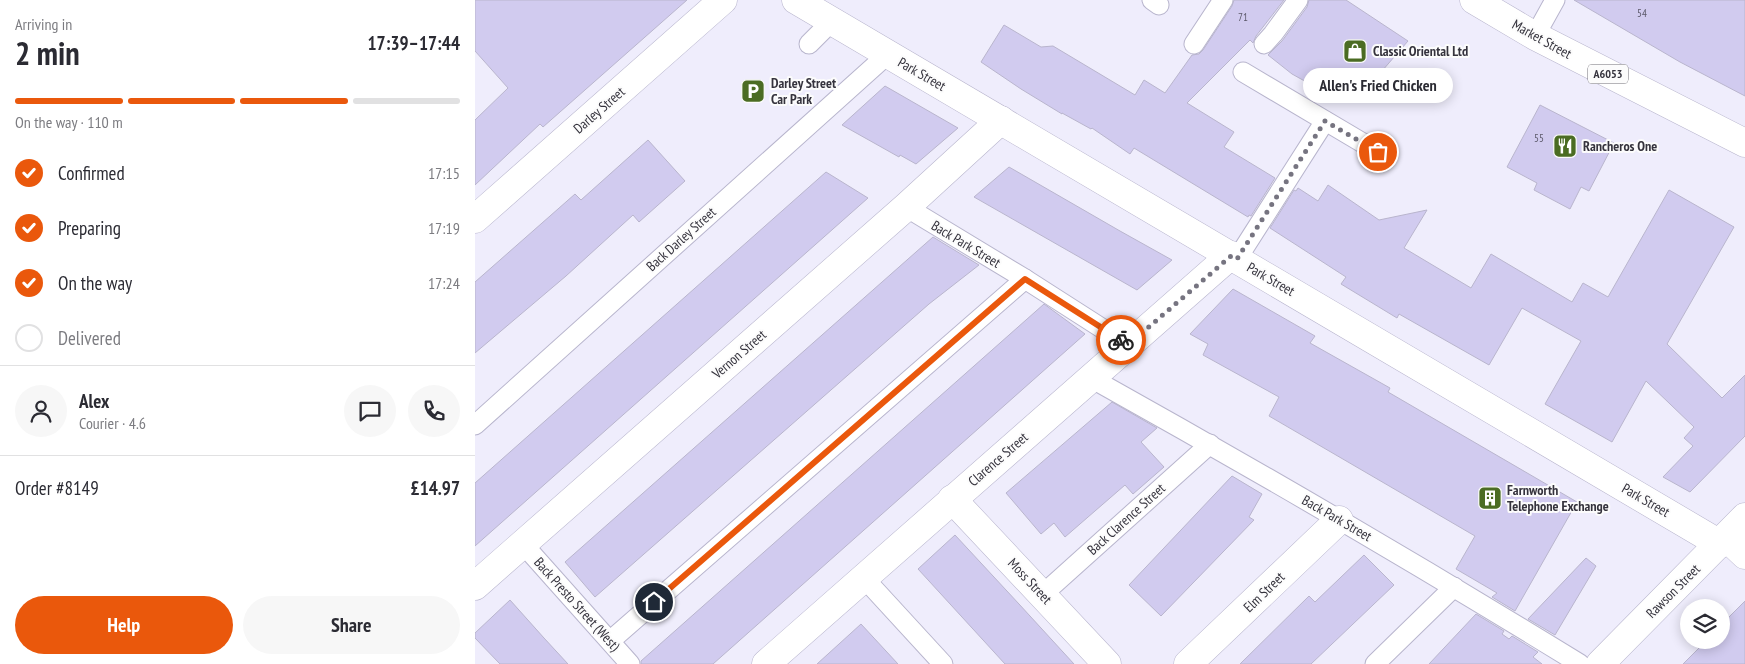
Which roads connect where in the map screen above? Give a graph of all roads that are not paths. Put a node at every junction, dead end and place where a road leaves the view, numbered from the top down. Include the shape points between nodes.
1 (723, 0) edge
2 (796, 0) edge
3 (1223, 0) edge
4 (1299, 0) edge
5 (1474, 0) edge
6 (1555, 0) edge
7 (832, 21) junction
8 (1535, 36) junction
9 (809, 44) dead end
10 (1194, 44) dead end
11 (1263, 44) dead end
12 (887, 54) junction
13 (1243, 72) dead end
14 (1001, 120) junction
15 (1325, 121) junction
16 (1745, 143) edge
17 (1378, 152) dead end
18 (906, 207) junction
19 (475, 219) edge
20 (1233, 257) junction
21 (1025, 279) junction
22 (1128, 345) junction
23 (1091, 378) junction
24 (475, 425) edge
25 (1210, 444) junction
26 (953, 499) junction
27 (1745, 518) edge
28 (1339, 520) junction
29 (523, 544) junction
30 (1730, 545) edge
31 (864, 578) junction
32 (475, 586) edge
33 (1454, 587) junction
34 (1042, 595) junction
35 (610, 641) junction
36 (778, 660) edge
37 (631, 664) edge
38 (943, 664) edge
39 (1107, 664) edge
40 (1188, 664) edge
41 (1375, 664) edge
42 (1580, 664) edge
43 (1600, 664) edge

1 - 19 street, Darley Street
2 - 7 street, Park Street
3 - 10 lane
4 - 11 lane
5 - 8 street, Market Street / A6053
6 - 8 lane
7 - 9 lane
7 - 12 street, Park Street
8 - 16 street, Market Street / A6053
12 - 14 street, Park Street
12 - 24 lane, Back Darley Street
13 - 15 lane
14 - 18 street, Vernon Street
14 - 20 street, Park Street
15 - 17 lane
15 - 20 lane
18 - 21 lane, Back Park Street
18 - 29 street, Vernon Street
20 - 22 street, Clarence Street
20 - 30 street, Park Street
21 - 22 lane, Back Park Street
21 - 35 lane
22 - 23 street, Clarence Street
23 - 25 lane, Back Park Street
23 - 26 street, Clarence Street
25 - 28 lane, Back Park Street
25 - 34 lane, Back Clarence Street
26 - 31 street, Clarence Street
26 - 34 street, Moss Street
27 - 30 street, Rawson Street
28 - 33 lane, Back Park Street
28 - 40 street, Elm Street
29 - 32 street, Vernon Street
29 - 35 lane, Back Presto Street (West)
30 - 43 street, Rawson Street
31 - 36 street, Clarence Street
31 - 38 lane
33 - 41 lane
33 - 42 lane, Back Park Street
34 - 39 street, Moss Street
35 - 37 lane, Back Presto Street (West)

